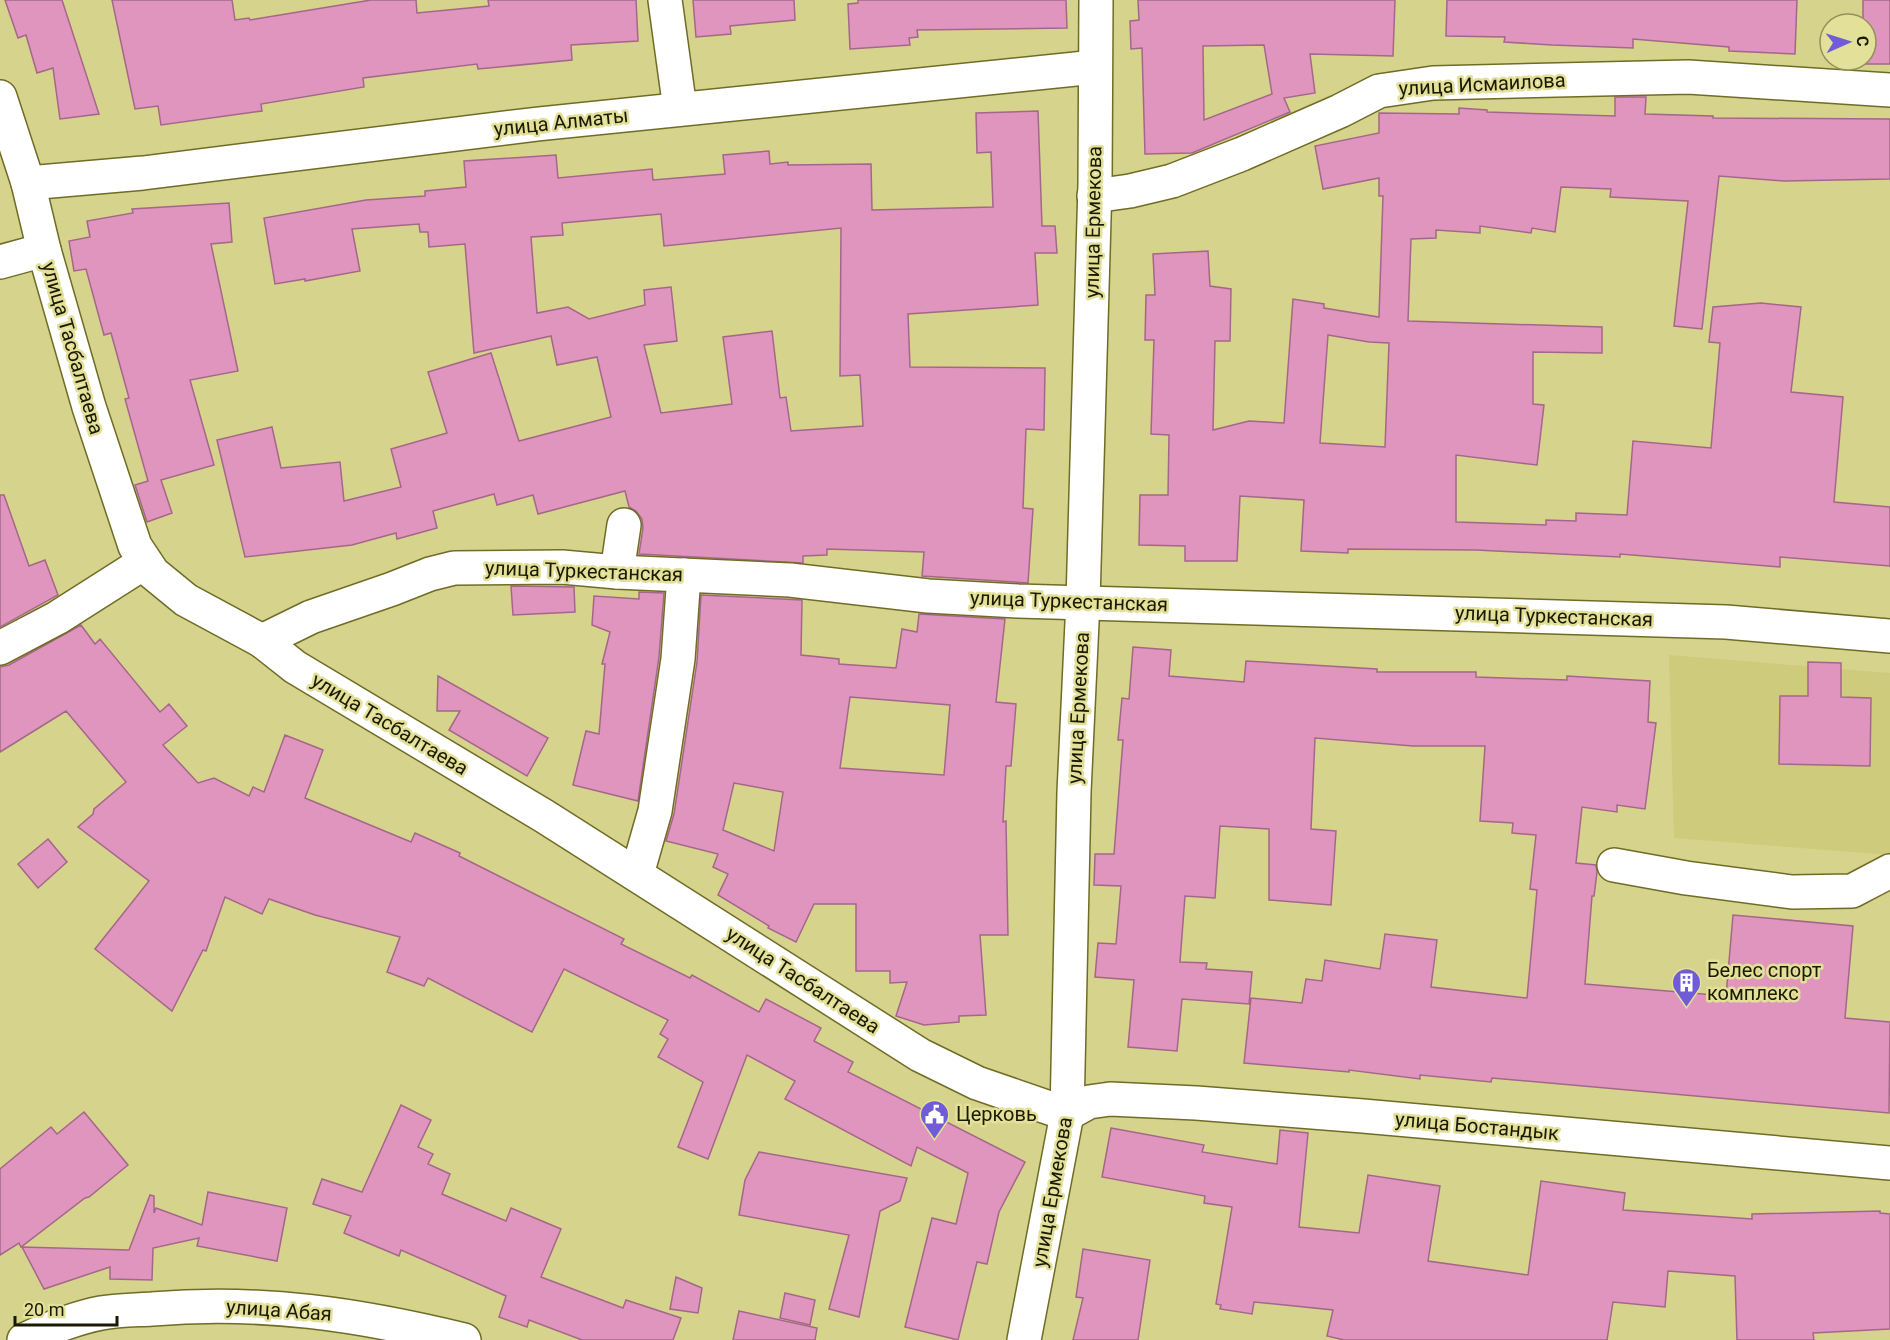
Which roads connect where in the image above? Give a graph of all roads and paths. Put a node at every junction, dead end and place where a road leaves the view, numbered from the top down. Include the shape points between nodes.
1 (665, 0) edge
2 (1096, 0) edge
3 (1095, 67) junction
4 (1890, 90) edge
5 (0, 98) edge
6 (680, 109) junction
7 (28, 183) junction
8 (1094, 196) junction
9 (44, 250) junction
10 (0, 262) edge
11 (624, 525) dead end
12 (145, 562) junction
13 (617, 572) junction
14 (684, 575) junction
15 (1083, 601) junction
16 (1890, 636) edge
17 (262, 641) junction
18 (0, 648) edge
19 (1614, 865) dead end
20 (1890, 871) edge
21 (637, 874) junction
22 (1067, 1113) junction
23 (1890, 1163) edge
24 (24, 1340) edge
25 (464, 1340) edge
26 (1024, 1340) edge

1 - 6 street
2 - 3 street, улица Ермекова
3 - 6 street, улица Алматы
3 - 8 street, улица Ермекова
4 - 8 street, улица Исмаилова via 1688,77 1433,83 1379,91 1242,154 1172,181
5 - 7 street, улица Тасбалтаева
6 - 7 street, улица Алматы via 143,173
7 - 9 street, улица Тасбалтаева
8 - 15 street, улица Ермекова
9 - 10 street
9 - 12 street, улица Тасбалтаева via 89,407 135,546
11 - 13 street
12 - 17 street, улица Тасбалтаева via 186,600
12 - 18 street via 57,618
13 - 14 street, улица Туркестанская
13 - 17 street, улица Туркестанская via 562,567 454,568 311,617
14 - 15 street, улица Туркестанская via 790,580 928,596
14 - 21 street via 678,659 655,811
15 - 16 street, улица Туркестанская via 1726,621
15 - 22 street, улица Ермекова via 1074,792
17 - 21 street, улица Тасбалтаева via 295,667
19 - 20 street via 1792,892 1852,891
21 - 22 street, улица Тасбалтаева via 920,1055 977,1083
22 - 23 street, улица Бостандык via 1089,1102 1110,1099 1196,1103
22 - 26 street, улица Ермекова
24 - 25 street, улица Абая via 100,1313 193,1305 279,1307 343,1314

